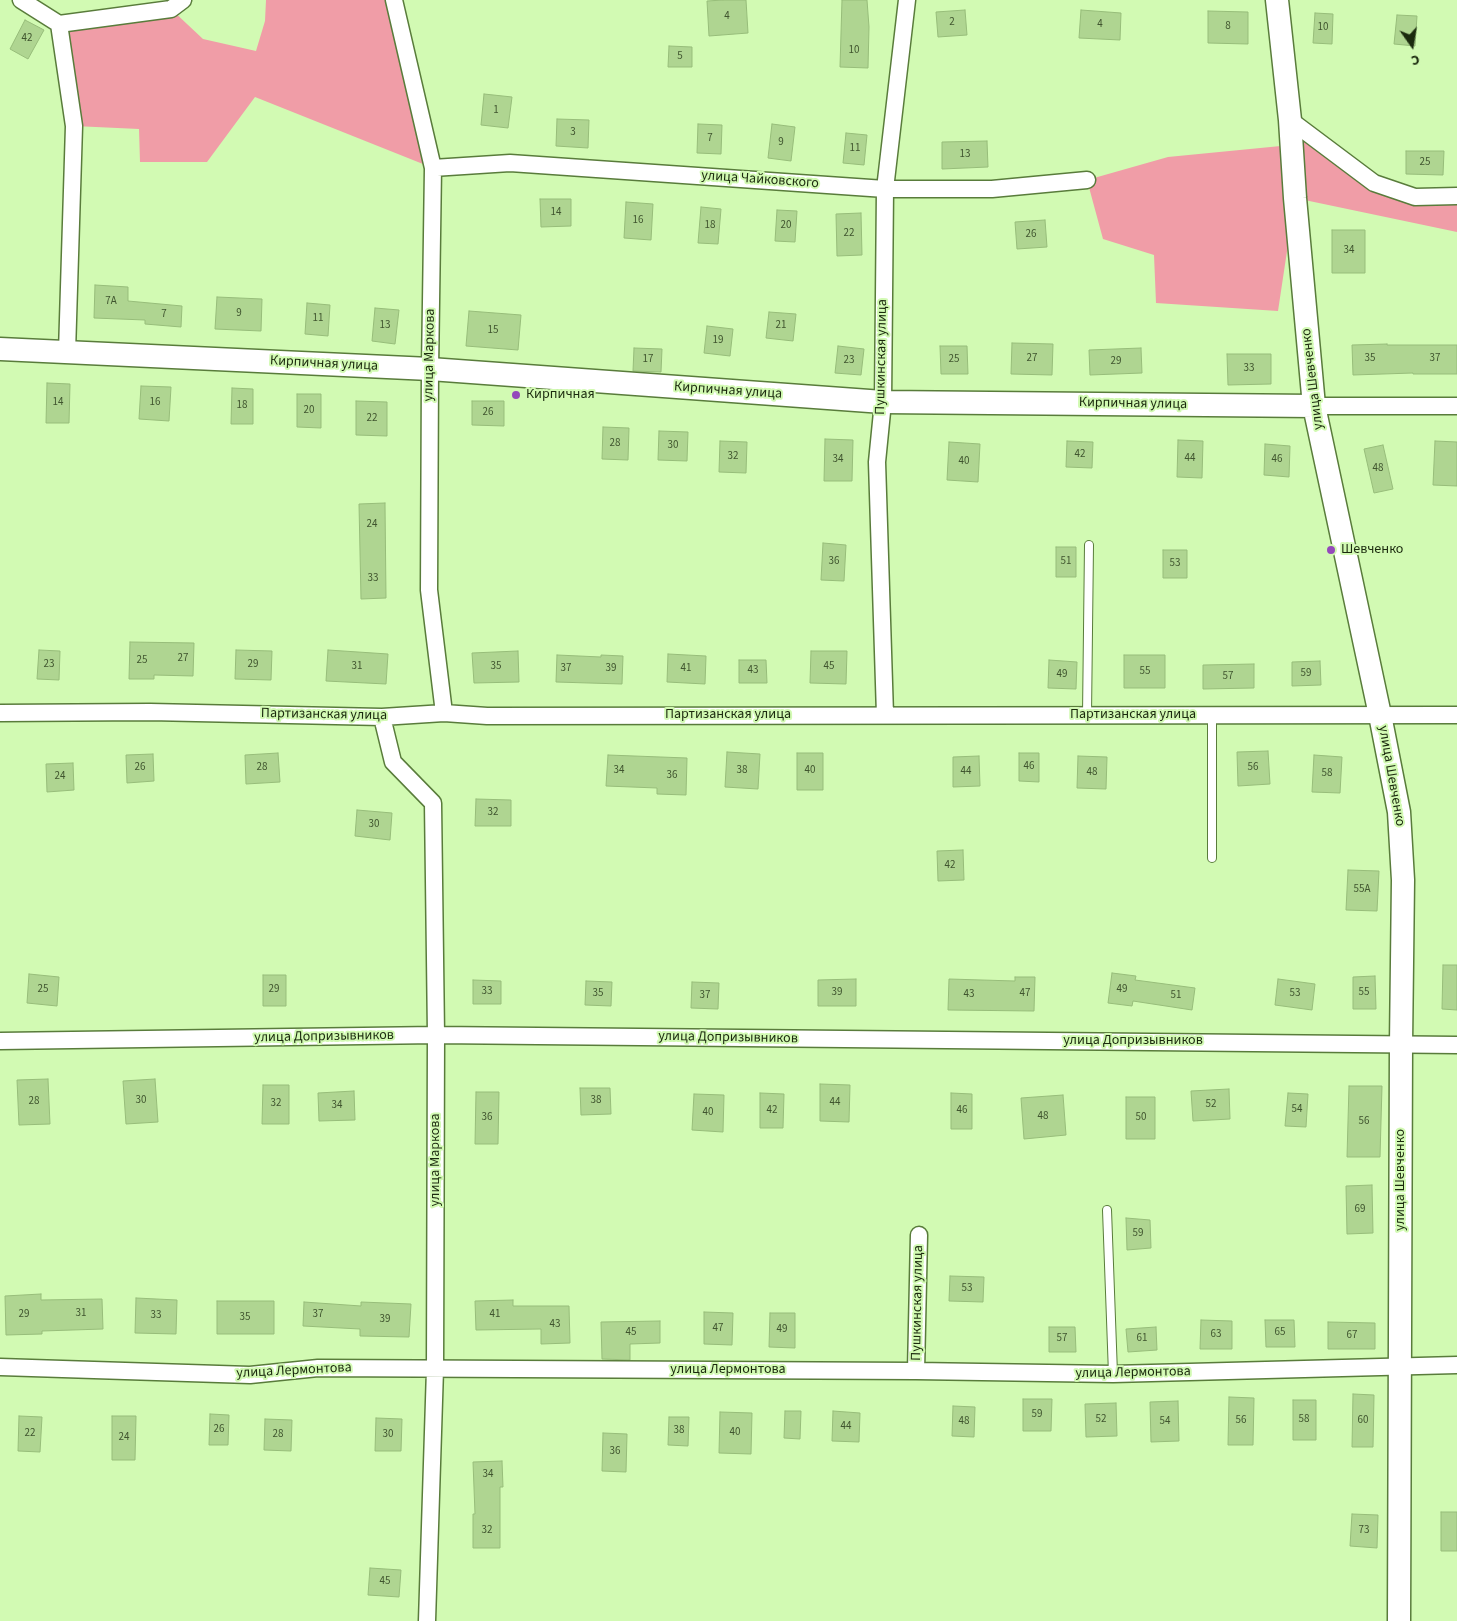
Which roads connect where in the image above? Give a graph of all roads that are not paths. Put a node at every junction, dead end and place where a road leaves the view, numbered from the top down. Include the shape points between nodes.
1 (21, 0) edge
2 (183, 0) edge
3 (394, 0) edge
4 (907, 0) edge
5 (1277, 0) edge
6 (59, 24) junction
7 (1290, 120) junction
8 (433, 168) junction
9 (1087, 180) dead end
10 (885, 188) junction
11 (1457, 196) edge
12 (0, 348) edge
13 (67, 352) junction
14 (430, 369) junction
15 (883, 402) junction
16 (1314, 406) junction
17 (1457, 406) edge
18 (1089, 545) dead end
19 (0, 713) edge
20 (444, 713) junction
21 (886, 715) junction
22 (1087, 715) junction
23 (1212, 715) junction
24 (1380, 715) junction
25 (1457, 716) edge
26 (382, 717) junction
27 (1212, 858) dead end
28 (436, 1035) junction
29 (0, 1041) edge
30 (1401, 1044) junction
31 (1457, 1044) edge
32 (1107, 1210) dead end
33 (919, 1235) dead end
34 (1457, 1365) edge
35 (0, 1367) edge
36 (1400, 1367) junction
37 (435, 1369) junction
38 (916, 1371) junction
39 (1114, 1374) junction
40 (427, 1621) edge
41 (1399, 1621) edge

1 - 6 street
2 - 6 street via 171,9
3 - 8 street, улица Маркова
4 - 10 street, Пушкинская улица
5 - 7 street, улица Шевченко
6 - 13 street via 74,126
7 - 11 street via 1374,183 1415,197
7 - 16 street, улица Шевченко
8 - 10 street, улица Чайковского via 510,163
8 - 14 street, улица Маркова
9 - 10 street, улица Чайковского via 992,189
10 - 15 street, Пушкинская улица
12 - 13 street, Кирпичная улица
13 - 14 street, Кирпичная улица
14 - 15 street, Кирпичная улица
14 - 20 street, улица Маркова via 429,590
15 - 16 street, Кирпичная улица
15 - 21 street, Пушкинская улица via 877,462
16 - 17 street, Кирпичная улица
16 - 24 street, улица Шевченко
18 - 22 lane
19 - 26 street, Партизанская улица via 150,712
20 - 21 street, Партизанская улица via 486,716
20 - 26 street, Партизанская улица
21 - 22 street, Партизанская улица
22 - 23 street, Партизанская улица
23 - 24 street, Партизанская улица
23 - 27 lane
24 - 25 street, Партизанская улица
24 - 30 street, улица Шевченко via 1399,812 1404,880
26 - 28 street, улица Маркова via 393,762 433,803
28 - 29 street, улица Допризывников
28 - 30 street, улица Допризывников
28 - 37 street, улица Маркова
30 - 31 street, улица Допризывников
30 - 36 street, улица Шевченко
32 - 39 lane
33 - 38 street, Пушкинская улица
34 - 36 street, улица Лермонтова
35 - 37 street, улица Лермонтова via 250,1375 318,1368
36 - 39 street, улица Лермонтова
36 - 41 street, улица Шевченко
37 - 38 street, улица Лермонтова
37 - 40 street, улица Маркова
38 - 39 street, улица Лермонтова

